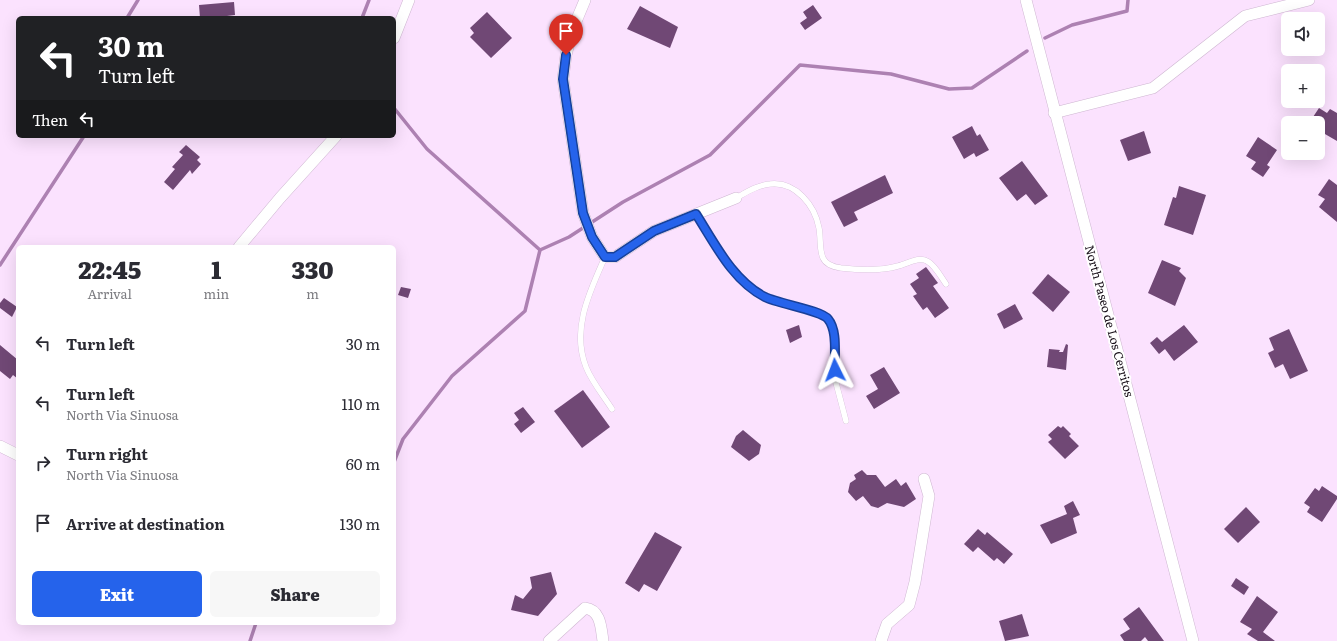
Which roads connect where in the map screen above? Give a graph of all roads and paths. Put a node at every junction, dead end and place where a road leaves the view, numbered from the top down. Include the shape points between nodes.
1 (410, 0) edge
2 (585, 0) edge
3 (1026, 0) edge
4 (1310, 0) edge
5 (396, 33) edge
6 (1054, 112) junction
7 (334, 138) edge
8 (736, 198) joint
9 (696, 214) junction
10 (242, 245) edge
11 (605, 257) junction
12 (946, 284) dead end
13 (612, 409) dead end
14 (846, 421) dead end
15 (0, 446) edge
16 (16, 454) edge
17 (924, 479) dead end
18 (549, 641) edge
19 (604, 641) edge
20 (881, 641) edge
21 (1193, 641) edge

1 - 5 street
2 - 11 street via 572,31 563,79 583,213 592,237
3 - 6 street, North Paseo de Los Cerritos
4 - 6 street via 1245,16 1152,88
6 - 21 street, North Paseo de Los Cerritos
7 - 10 street
8 - 9 street
8 - 12 lane via 771,184 792,189 800,193 814,212 820,229 823,258 827,263 841,268 887,269 921,259 932,265
9 - 11 street via 654,231 615,257
9 - 14 lane via 717,249 748,287 777,303 827,318 832,327 835,379
11 - 13 lane via 584,308 581,337 585,366
15 - 16 street
17 - 20 street via 929,496 909,605 887,624
18 - 19 street via 585,608 597,615

